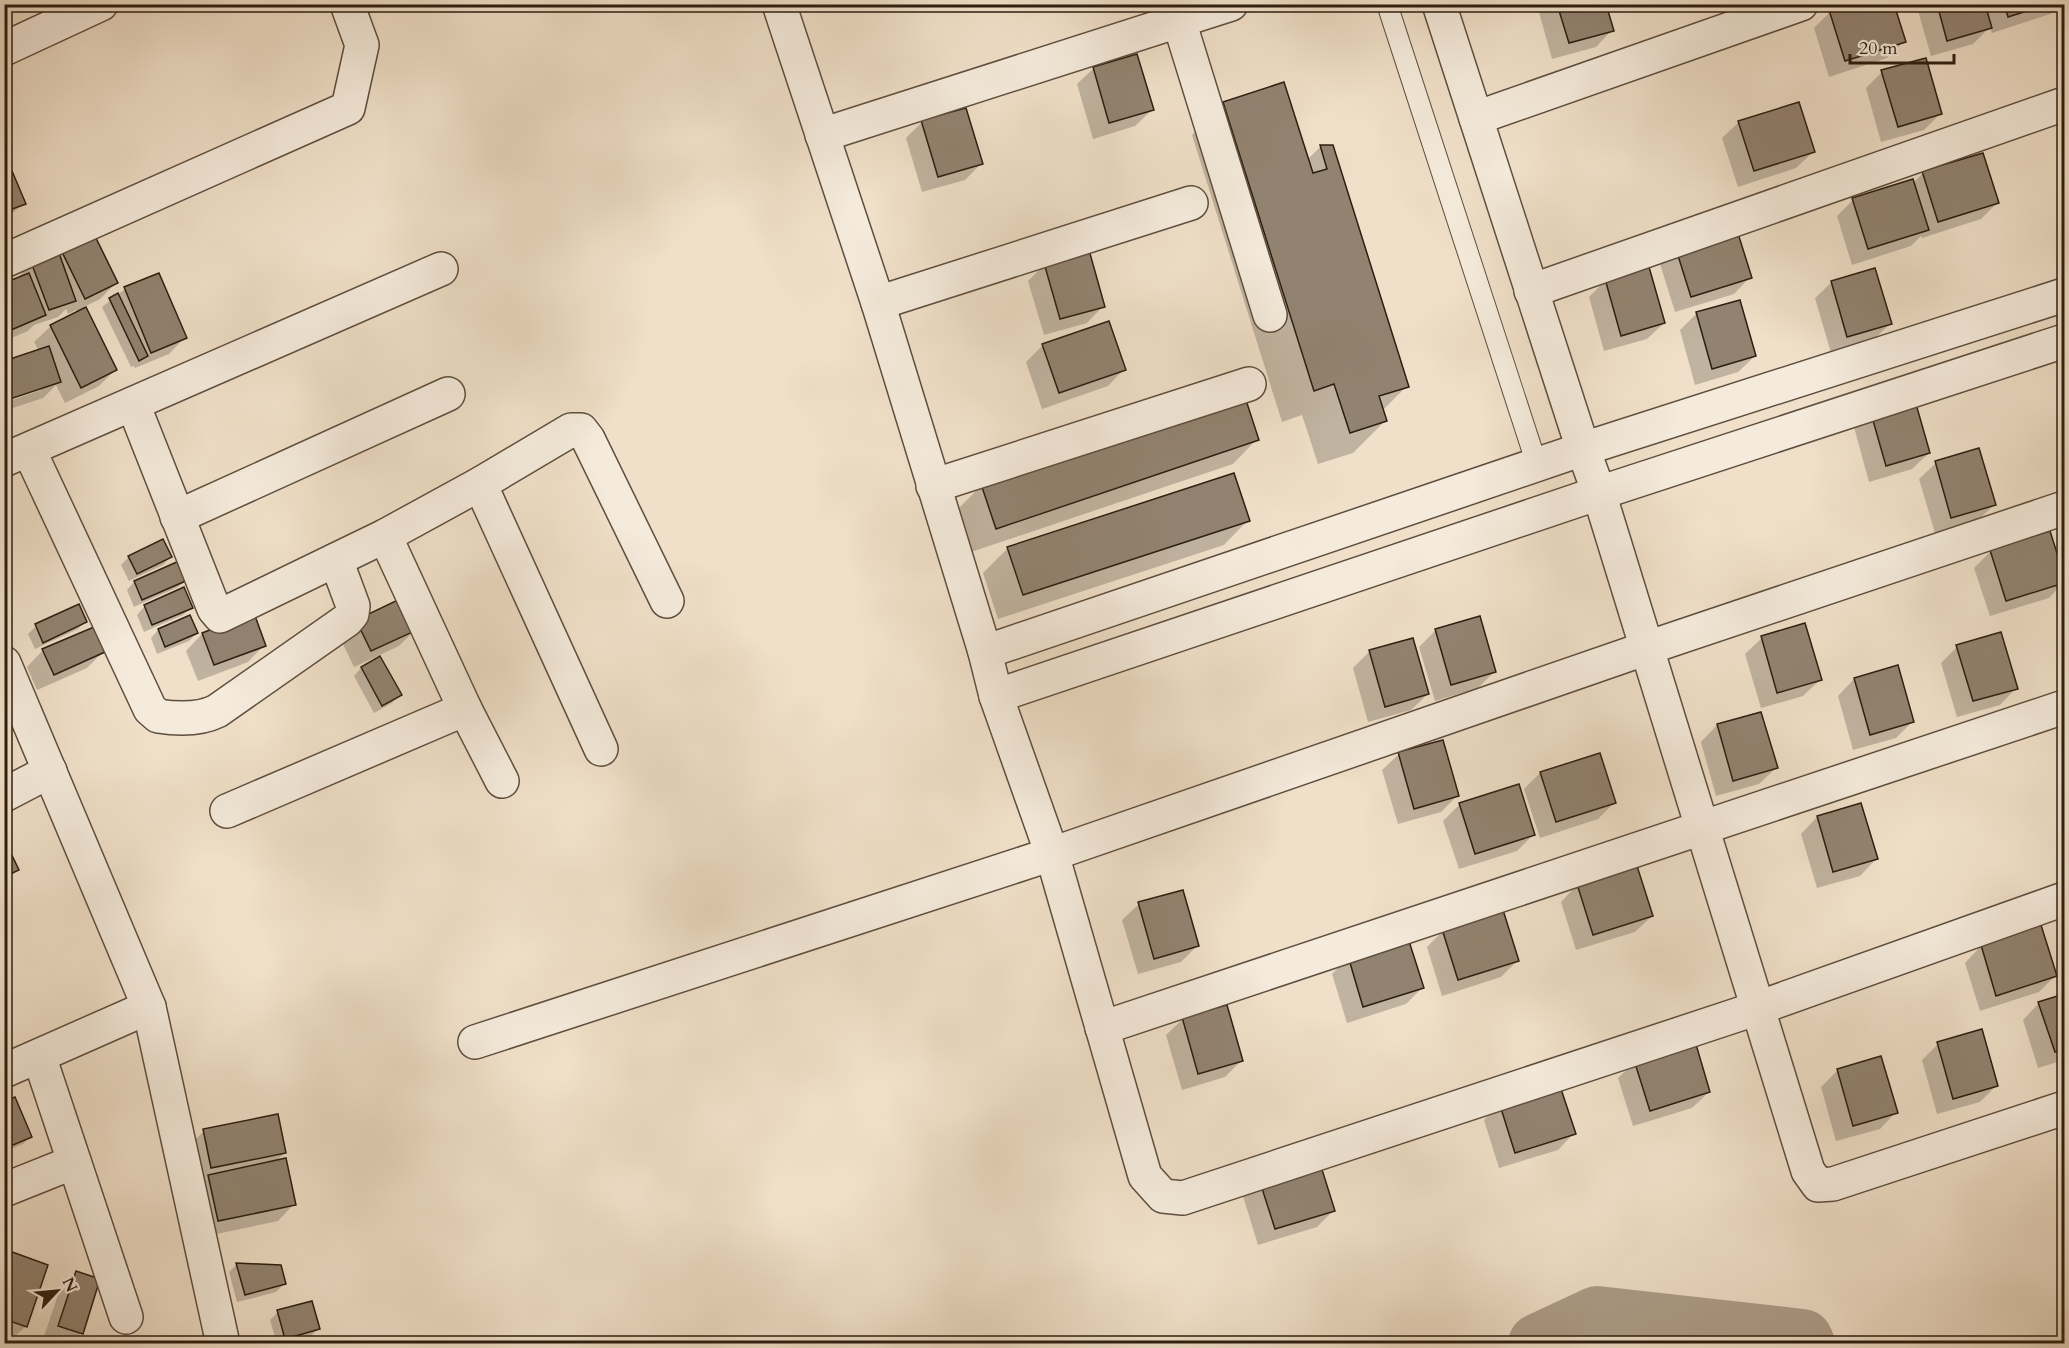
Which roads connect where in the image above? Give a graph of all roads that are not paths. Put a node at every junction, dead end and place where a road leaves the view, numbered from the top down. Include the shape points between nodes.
1 (101, 4) edge
2 (348, 4) edge
3 (779, 4) edge
4 (1231, 4) edge
5 (1387, 4) edge
6 (1439, 4) edge
7 (1801, 4) edge
8 (1179, 21) junction
9 (4, 49) edge
10 (2064, 104) edge
11 (1476, 118) junction
12 (822, 135) junction
13 (1191, 202) dead end
14 (4, 261) edge
15 (441, 269) dead end
16 (1531, 291) junction
17 (2064, 295) edge
18 (878, 303) junction
19 (1270, 315) dead end
20 (2064, 341) edge
21 (1250, 384) dead end
22 (448, 394) dead end
23 (133, 404) junction
24 (1583, 449) junction
25 (17, 455) edge
26 (1537, 465) junction
27 (480, 484) junction
28 (933, 486) junction
29 (1599, 493) junction
30 (2064, 508) edge
31 (177, 517) junction
32 (385, 536) junction
33 (336, 560) junction
34 (667, 601) dead end
35 (1647, 648) junction
36 (985, 652) junction
37 (4, 663) edge
38 (996, 696) junction
39 (2064, 707) edge
40 (465, 709) junction
41 (601, 749) dead end
42 (50, 771) junction
43 (502, 781) dead end
44 (4, 795) edge
45 (227, 811) dead end
46 (1702, 827) junction
47 (1052, 854) junction
48 (2064, 899) edge
49 (149, 1007) junction
50 (1758, 1008) junction
51 (1102, 1028) junction
52 (475, 1042) dead end
53 (39, 1056) junction
54 (4, 1071) edge
55 (2064, 1108) edge
56 (75, 1162) junction
57 (4, 1190) edge
58 (126, 1317) dead end
59 (224, 1344) edge

1 - 9 street
2 - 14 street via 362,45 348,108
3 - 12 street
4 - 8 street
5 - 26 lane
6 - 11 street
7 - 11 street
8 - 12 street
8 - 19 street
10 - 16 street
11 - 16 street
12 - 18 street
13 - 18 street
15 - 23 street
16 - 24 street
17 - 24 street
18 - 28 street
20 - 29 street
21 - 28 street
22 - 31 street
23 - 25 street
23 - 31 street
24 - 26 street
24 - 29 street
25 - 33 street via 150,709 158,716 206,716 217,711 347,620 353,606
26 - 36 street
27 - 32 street
27 - 34 street via 571,430 581,430
27 - 41 street
28 - 36 street
29 - 35 street
29 - 38 street
30 - 35 street
31 - 33 street via 220,616
32 - 33 street
32 - 40 street
35 - 46 street
35 - 47 street
36 - 38 street
37 - 42 street
38 - 47 street
39 - 46 street
40 - 43 street
40 - 45 street
42 - 44 street
42 - 49 street
46 - 50 street
46 - 51 street
47 - 51 street
47 - 52 street
48 - 50 street
49 - 53 street
49 - 59 street
50 - 51 street via 1183,1198 1163,1196 1145,1176
50 - 55 street via 1808,1171 1818,1185 1833,1184
53 - 54 street
53 - 56 street
56 - 57 street
56 - 58 street

